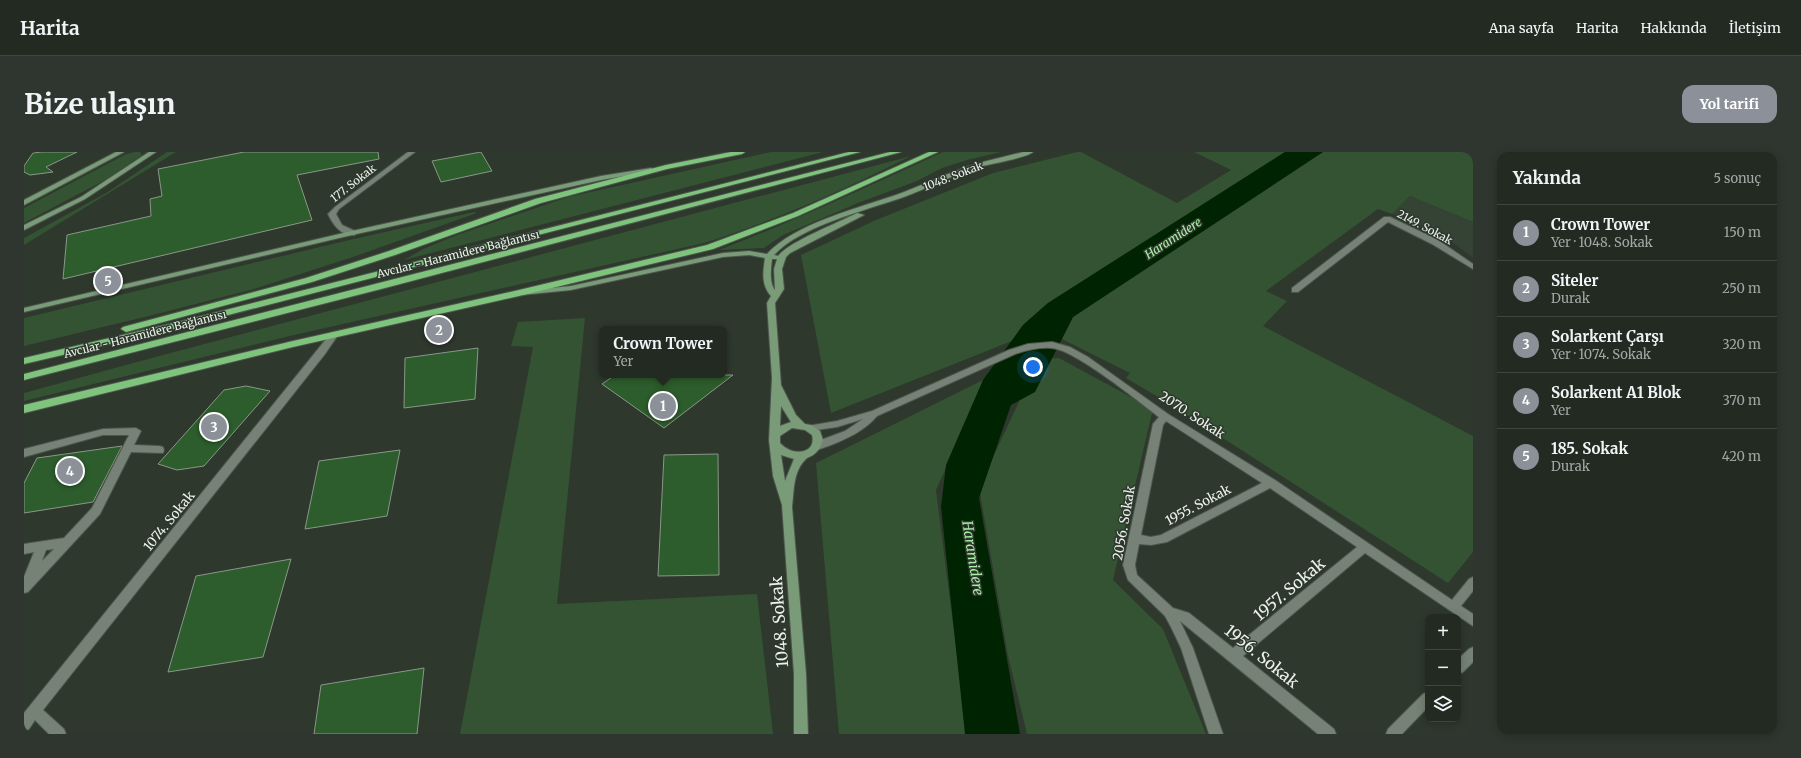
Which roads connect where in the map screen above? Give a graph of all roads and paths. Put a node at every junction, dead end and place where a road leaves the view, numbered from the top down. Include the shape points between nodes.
1 (121, 152) edge
2 (153, 152) edge
3 (412, 152) edge
4 (742, 152) edge
5 (857, 152) edge
6 (898, 152) edge
7 (935, 152) edge
8 (1030, 152) edge
9 (146, 155) edge
10 (666, 167) junction
11 (900, 196) junction
12 (24, 203) edge
13 (24, 228) edge
14 (352, 233) junction
15 (769, 256) junction
16 (782, 256) junction
17 (1473, 267) edge
18 (1295, 290) dead end
19 (519, 293) junction
20 (775, 295) junction
21 (24, 310) edge
22 (334, 334) junction
23 (53, 354) junction
24 (24, 361) edge
25 (24, 377) edge
26 (777, 378) junction
27 (24, 409) edge
28 (874, 414) junction
29 (1165, 416) junction
30 (806, 427) junction
31 (775, 440) junction
32 (817, 446) junction
33 (128, 448) junction
34 (159, 450) dead end
35 (24, 453) edge
36 (803, 456) junction
37 (1271, 483) junction
38 (787, 507) junction
39 (1134, 539) junction
40 (68, 542) junction
41 (42, 546) junction
42 (1364, 547) junction
43 (24, 549) edge
44 (1473, 582) edge
45 (25, 586) edge
46 (1453, 607) junction
47 (1169, 612) junction
48 (1473, 621) edge
49 (1473, 653) edge
50 (1234, 655) junction
51 (1461, 665) edge
52 (1425, 701) edge
53 (35, 711) junction
54 (24, 724) edge
55 (59, 734) edge
56 (801, 734) edge
57 (1216, 734) edge
58 (1329, 734) edge
59 (1393, 734) edge

1 - 12 main road
2 - 9 main road
3 - 14 street, 177. Sokak via 334,211 332,214 336,223
4 - 10 highway
5 - 23 highway, Avcılar - Haramidere Bağlantısı via 175,326
6 - 25 highway, Avcılar - Haramidere Bağlantısı
7 - 19 highway via 730,241 687,254
8 - 11 main road, 1048. Sokak via 972,168
9 - 13 main road via 83,198
10 - 14 main road via 594,180
10 - 23 highway via 538,201 346,268 276,290 84,341
11 - 15 main road via 829,220 782,243
11 - 16 main road via 807,240
14 - 21 main road
15 - 16 main road
15 - 19 main road via 749,253 723,255 571,288
15 - 20 main road via 769,289
16 - 20 main road via 778,268 780,289
17 - 18 street, 2149. Sokak via 1435,242 1387,219
19 - 22 highway
20 - 26 main road via 771,303
22 - 27 highway
22 - 53 street, 1074. Sokak
23 - 24 highway, Avcılar - Haramidere Bağlantısı
26 - 30 main road via 784,405 791,416
26 - 31 main road
28 - 29 street, 2070. Sokak via 1012,352 1028,347 1052,345 1067,349 1085,359
28 - 30 street via 837,424
28 - 32 street via 871,420 858,428
29 - 37 street, 2070. Sokak
29 - 39 street, 2056. Sokak via 1158,424
30 - 31 main road via 791,425 782,428 776,433
30 - 32 main road via 816,434 819,440
31 - 36 main road via 776,447 783,453
31 - 38 main road via 778,476
32 - 36 main road
33 - 34 street
33 - 35 street via 136,431 103,432
33 - 40 street via 96,511
36 - 38 main road via 793,468
37 - 39 street, 1955. Sokak via 1163,539
37 - 42 street, 2070. Sokak
38 - 56 main road, 1048. Sokak via 800,674
39 - 47 street, 2056. Sokak via 1129,565 1132,577
40 - 41 street
40 - 45 street
41 - 43 street
41 - 45 street
42 - 46 street, 2070. Sokak
42 - 50 street, 1957. Sokak
44 - 46 street
46 - 48 street, 2070. Sokak
47 - 50 street, 1956. Sokak via 1186,617
47 - 57 street, 2056. Sokak via 1187,648
49 - 51 street
50 - 58 street, 1956. Sokak
52 - 59 street
53 - 54 street, 1074. Sokak
53 - 55 street

